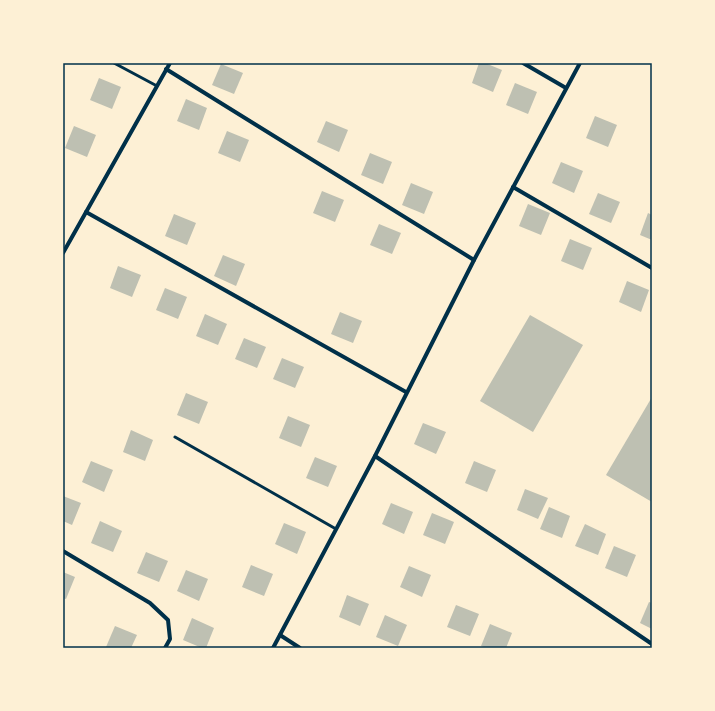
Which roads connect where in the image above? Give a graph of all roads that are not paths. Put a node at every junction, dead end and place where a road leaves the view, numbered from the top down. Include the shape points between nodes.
1 (114, 63) edge
2 (170, 63) edge
3 (523, 63) edge
4 (580, 63) edge
5 (166, 69) junction
6 (157, 86) junction
7 (566, 88) junction
8 (513, 187) junction
9 (86, 212) junction
10 (63, 253) edge
11 (474, 260) junction
12 (652, 268) edge
13 (406, 392) junction
14 (175, 437) dead end
15 (375, 456) junction
16 (336, 529) junction
17 (63, 551) edge
18 (280, 635) junction
19 (652, 644) edge
20 (165, 648) edge
21 (273, 648) edge
22 (300, 648) edge

1 - 6 lane
2 - 5 street
3 - 7 street
4 - 7 street
5 - 6 street
5 - 11 street
6 - 9 street
7 - 8 street
8 - 11 street
8 - 12 street
9 - 10 street
9 - 13 street
11 - 13 street
13 - 15 street
14 - 16 lane
15 - 16 street
15 - 19 street
16 - 18 street
17 - 20 street via 150,603 168,620 170,639
18 - 21 street
18 - 22 street

